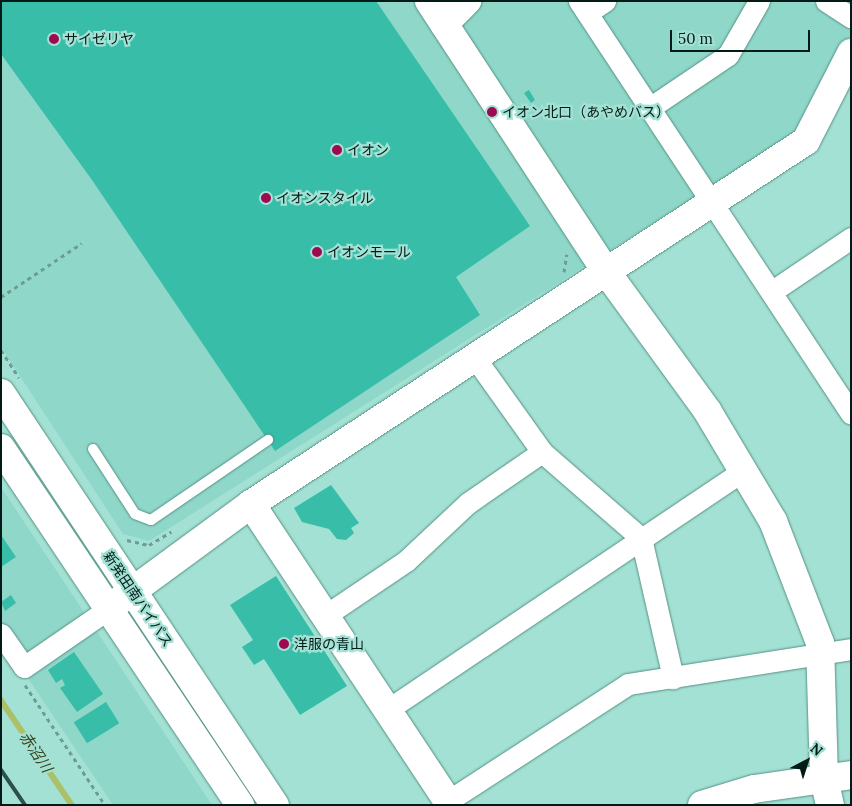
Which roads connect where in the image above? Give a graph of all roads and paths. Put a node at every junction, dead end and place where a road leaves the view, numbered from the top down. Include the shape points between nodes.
1 (429, 1) edge
2 (466, 1) edge
3 (606, 1) edge
4 (759, 1) edge
5 (826, 1) edge
6 (583, 7) edge
7 (851, 16) edge
8 (444, 24) junction
9 (851, 53) edge
10 (651, 107) junction
11 (710, 200) junction
12 (851, 238) edge
13 (82, 243) dead end
14 (605, 270) junction
15 (771, 292) junction
16 (1, 297) edge
17 (475, 358) junction
18 (1, 394) edge
19 (851, 412) edge
20 (268, 440) dead end
21 (1, 448) edge
22 (93, 449) dead end
23 (542, 452) junction
24 (744, 471) junction
25 (251, 504) junction
26 (641, 540) junction
27 (133, 593) junction
28 (108, 609) junction
29 (326, 615) junction
30 (1, 634) edge
31 (851, 649) edge
32 (822, 655) junction
33 (673, 678) junction
34 (23, 682) dead end
35 (387, 710) junction
36 (851, 775) edge
37 (824, 779) junction
38 (449, 803) edge
39 (105, 805) edge
40 (240, 805) edge
41 (275, 805) edge
42 (702, 805) edge
43 (830, 805) edge

1 - 8 main road
2 - 8 main road
3 - 6 street
4 - 10 street via 728,54
5 - 7 street
6 - 10 street
8 - 14 main road
9 - 11 main road via 806,141
10 - 11 street
11 - 14 main road
11 - 15 street
12 - 15 street
13 - 16 path
14 - 17 main road
14 - 24 main road via 708,412
15 - 19 street
17 - 23 street
17 - 25 main road
18 - 27 main road, 新発田南バイパス
20 - 22 lane via 151,520 135,514
21 - 28 main road
23 - 26 street
23 - 29 street via 468,503 406,561
24 - 26 street
24 - 32 main road via 773,521
25 - 27 main road
25 - 29 main road
26 - 33 street
26 - 35 street
27 - 28 main road
27 - 41 main road, 新発田南バイパス
28 - 30 street via 24,667
28 - 40 main road
29 - 35 main road
31 - 32 street
32 - 33 street
32 - 37 main road
33 - 38 street via 628,684
34 - 39 path
35 - 38 main road
36 - 37 main road
37 - 42 main road via 754,789
37 - 43 main road

